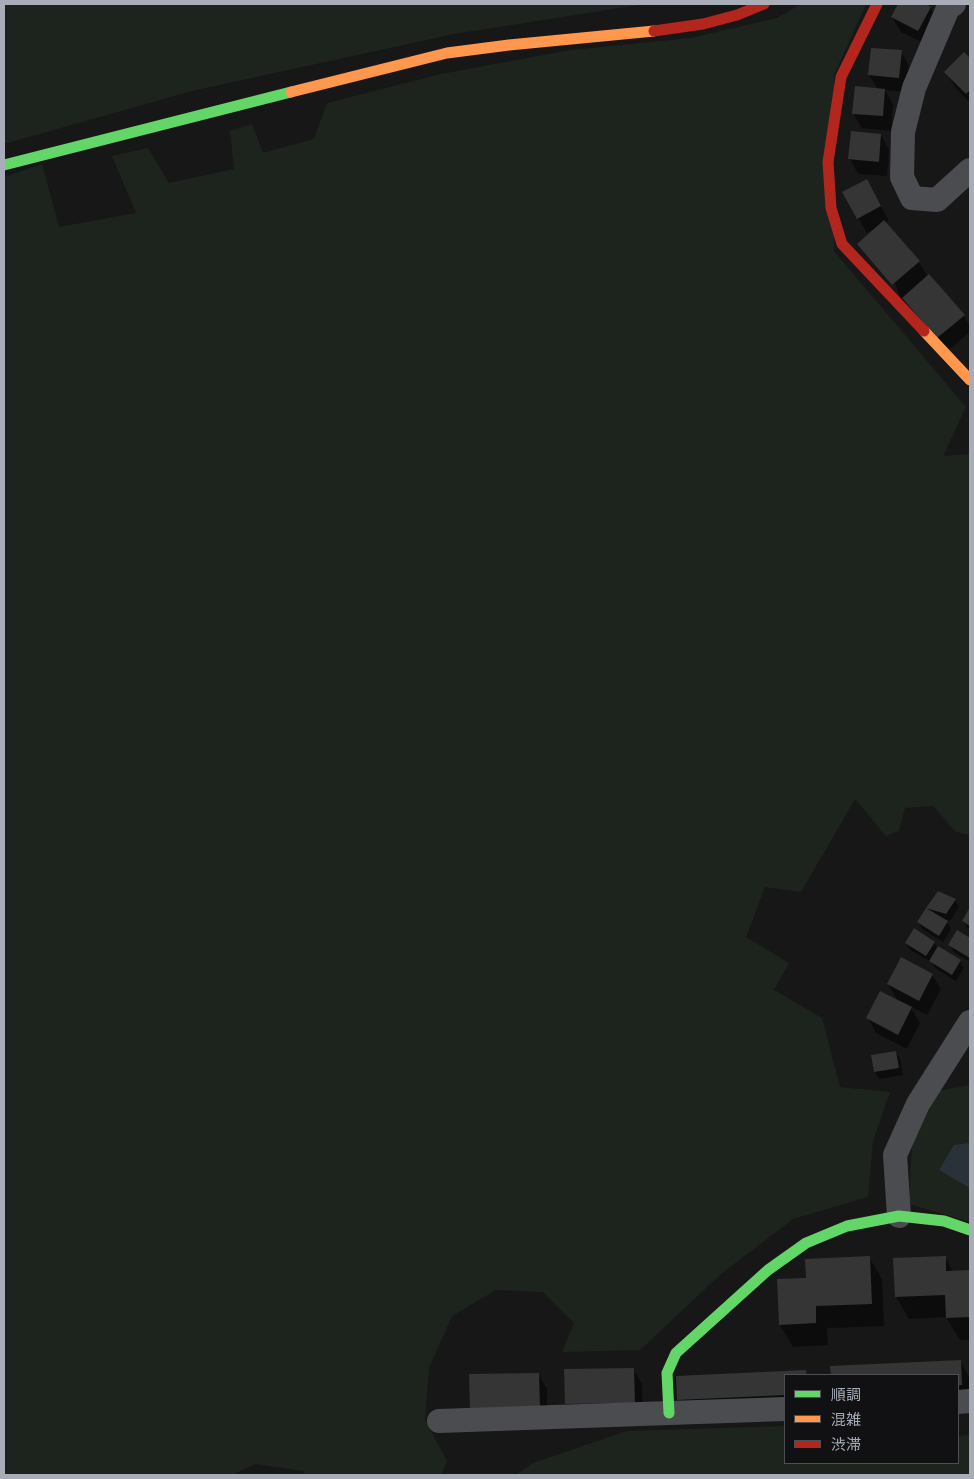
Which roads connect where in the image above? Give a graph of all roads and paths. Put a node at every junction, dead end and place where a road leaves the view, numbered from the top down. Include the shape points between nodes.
1 (764, 4) edge
2 (877, 4) edge
3 (954, 4) edge
4 (4, 165) edge
5 (970, 170) edge
6 (970, 380) edge
7 (970, 1022) edge
8 (899, 1216) junction
9 (970, 1230) edge
10 (784, 1409) edge
11 (669, 1413) junction
12 (439, 1420) dead end

1 - 4 street via 703,24 670,30 447,54
2 - 6 street via 841,78 828,162 830,208 842,244
3 - 5 street via 948,8 914,88 903,132 902,178 912,198 937,200
7 - 8 street via 918,1104 895,1155
8 - 9 street via 944,1221
8 - 11 street via 847,1226 806,1243 768,1270 676,1353 667,1373
10 - 11 street
11 - 12 street

